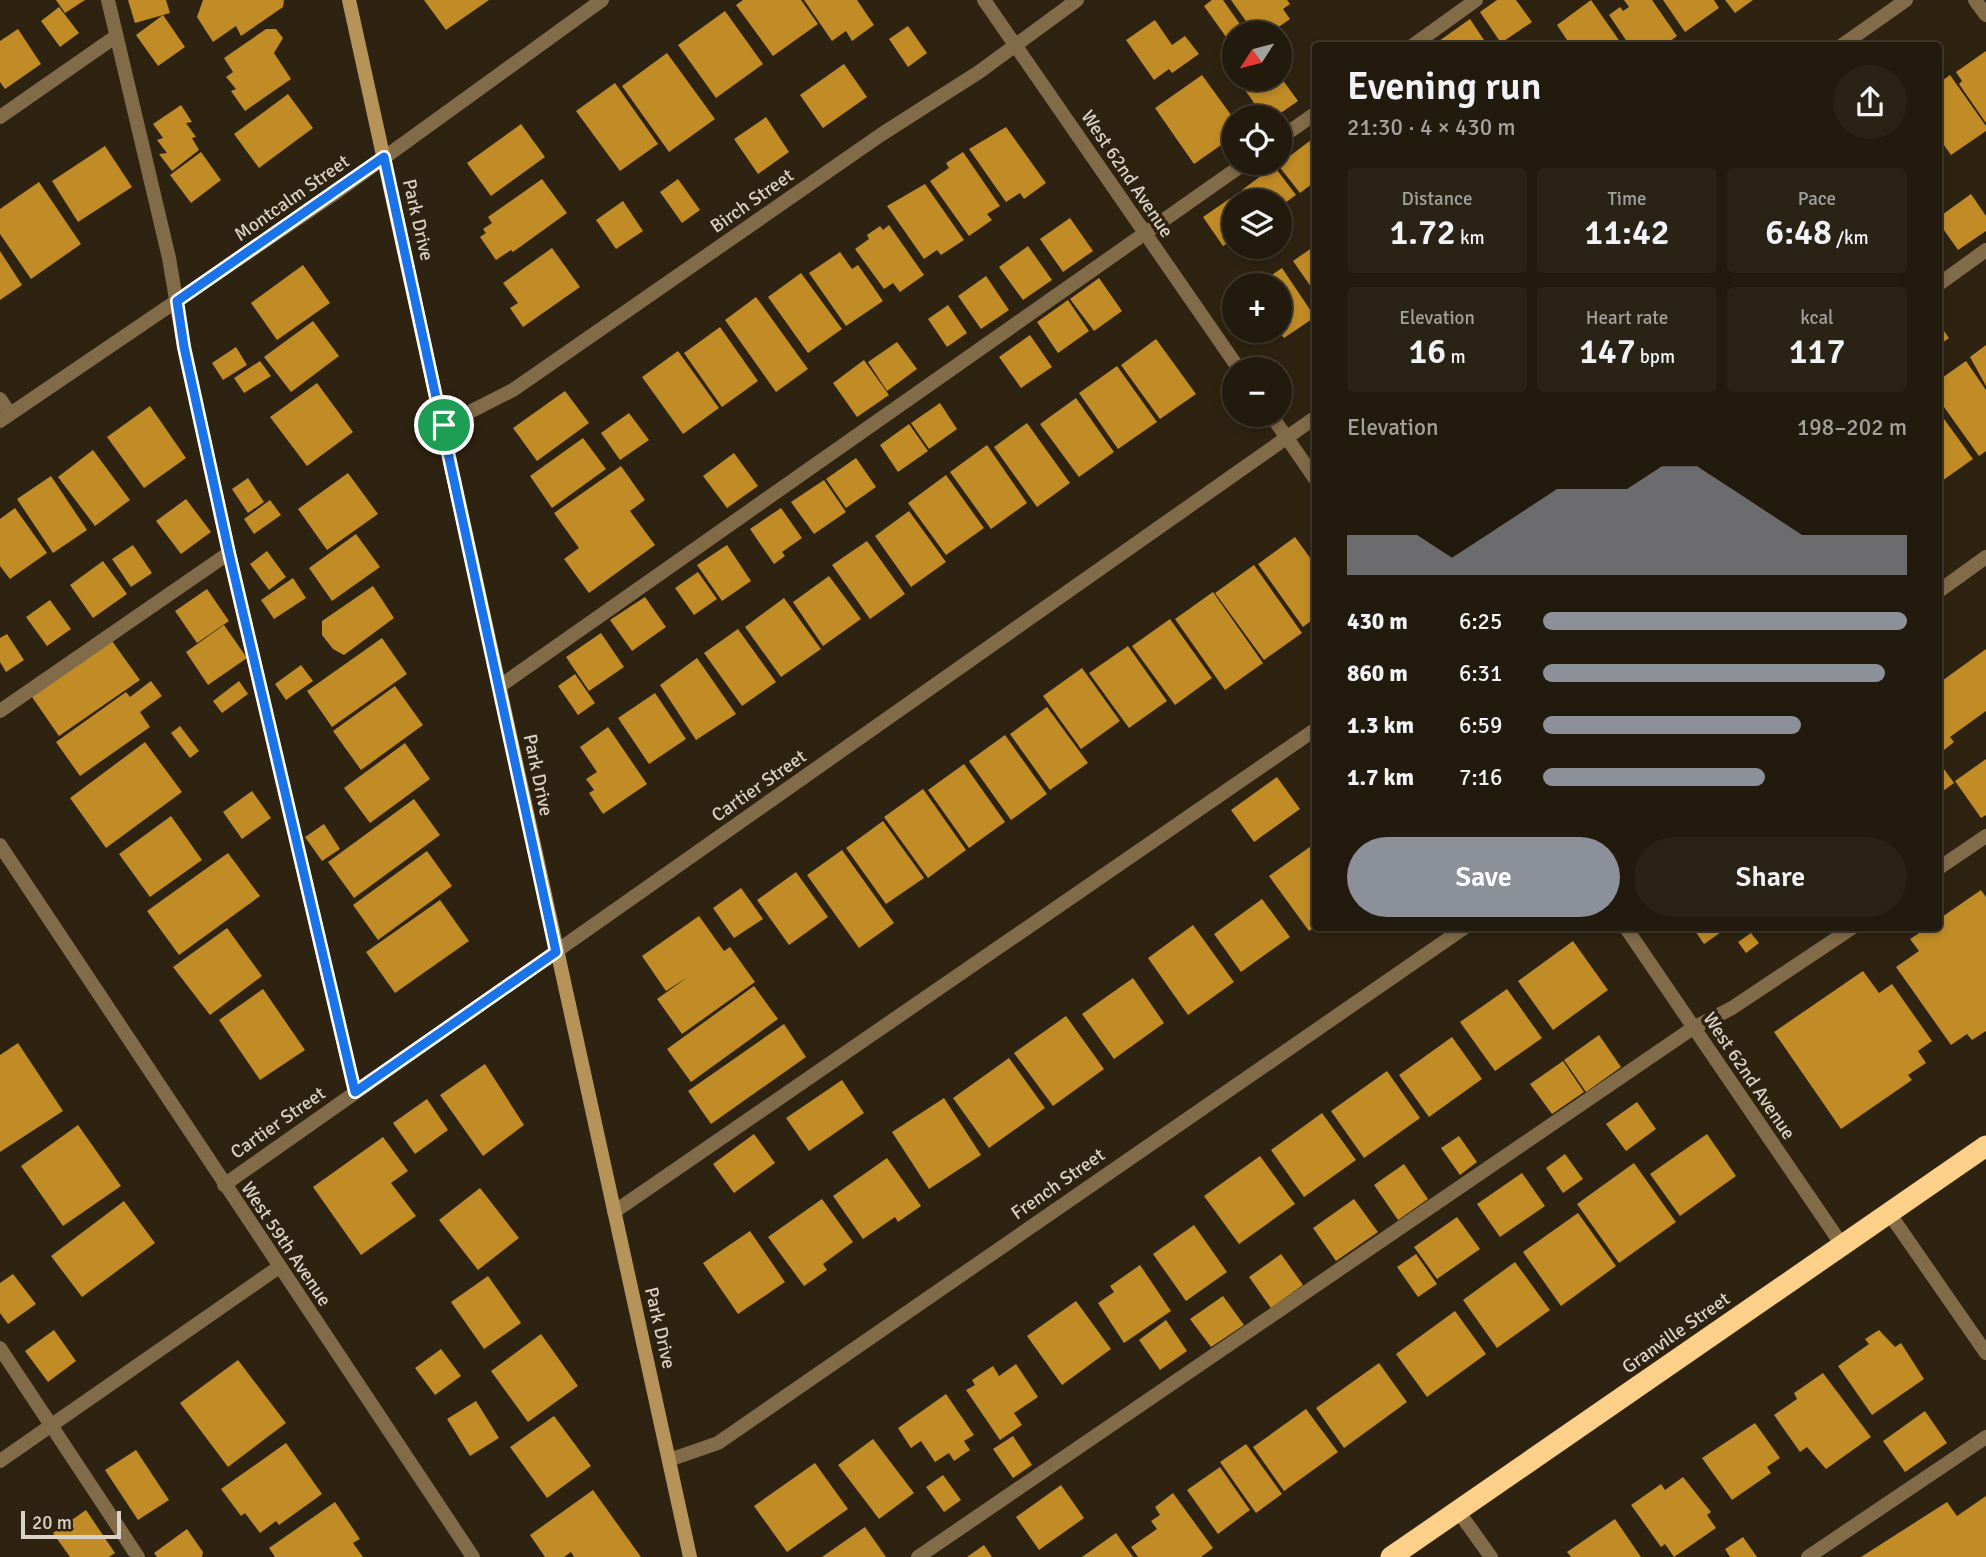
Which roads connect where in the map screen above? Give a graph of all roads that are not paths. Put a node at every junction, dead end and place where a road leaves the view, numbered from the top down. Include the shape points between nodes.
1 (108, 0) edge
2 (349, 0) edge
3 (602, 0) edge
4 (984, 0) edge
5 (1077, 0) edge
6 (1476, 0) edge
7 (1906, 0) edge
8 (1975, 0) edge
9 (1986, 15) edge
10 (115, 37) junction
11 (1418, 42) edge
12 (1848, 42) edge
13 (1015, 44) junction
14 (1312, 116) edge
15 (0, 117) edge
16 (1292, 130) edge
17 (384, 157) junction
18 (1228, 175) edge
19 (1144, 234) junction
20 (1986, 250) edge
21 (1942, 282) edge
22 (177, 301) junction
23 (1231, 357) edge
24 (0, 399) edge
25 (5, 418) edge
26 (1312, 420) edge
27 (444, 425) junction
28 (1279, 427) edge
29 (1286, 438) junction
30 (1312, 475) edge
31 (229, 553) junction
32 (1986, 557) edge
33 (1942, 589) edge
34 (500, 686) junction
35 (0, 711) edge
36 (1312, 732) edge
37 (1986, 836) edge
38 (0, 845) edge
39 (1942, 866) edge
40 (1460, 931) edge
41 (1628, 931) edge
42 (1848, 931) edge
43 (556, 952) junction
44 (1693, 1028) junction
45 (355, 1092) junction
46 (1986, 1146) edge
47 (224, 1185) junction
48 (614, 1212) junction
49 (1889, 1213) junction
50 (1842, 1245) junction
51 (279, 1267) junction
52 (0, 1348) edge
53 (1986, 1353) edge
54 (51, 1425) junction
55 (1986, 1437) edge
56 (669, 1460) junction
57 (0, 1461) edge
58 (1458, 1511) junction
59 (138, 1557) edge
60 (473, 1557) edge
61 (690, 1557) edge
62 (918, 1557) edge
63 (1391, 1557) edge
64 (1490, 1557) edge
65 (1808, 1557) edge

1 - 10 street
2 - 17 street, Park Drive
3 - 17 street, Montcalm Street
4 - 13 street, West 62nd Avenue
5 - 13 street, Birch Street
6 - 11 street
7 - 12 street
8 - 9 street
10 - 15 street
10 - 22 street
13 - 19 street, West 62nd Avenue
13 - 27 street, Birch Street via 513,390
14 - 16 street
17 - 22 street, Montcalm Street
17 - 27 street, Park Drive
18 - 19 street
19 - 23 street, West 62nd Avenue
19 - 34 street
20 - 21 street
22 - 25 street, Montcalm Street
22 - 31 street
24 - 25 street
26 - 29 street, Cartier Street
27 - 34 street, Park Drive
28 - 29 street
29 - 30 street
29 - 43 street, Cartier Street
31 - 35 street
31 - 45 street
32 - 33 street
34 - 43 street, Park Drive
36 - 48 street
37 - 39 street
38 - 47 street, West 59th Avenue
40 - 56 street, French Street via 718,1443
41 - 44 street, West 62nd Avenue
42 - 44 street via 1732,1008
43 - 45 street, Cartier Street
43 - 48 street, Park Drive
44 - 50 street, West 62nd Avenue
44 - 62 street
45 - 47 street, Cartier Street
46 - 49 highway, Granville Street
47 - 51 street, West 59th Avenue
48 - 56 street, Park Drive
49 - 50 highway, Granville Street
49 - 53 street
50 - 58 highway, Granville Street
51 - 54 street
51 - 60 street, West 59th Avenue
52 - 54 street
54 - 57 street
54 - 59 street
55 - 65 street
56 - 61 street, Park Drive
58 - 63 highway, Granville Street
58 - 64 street

